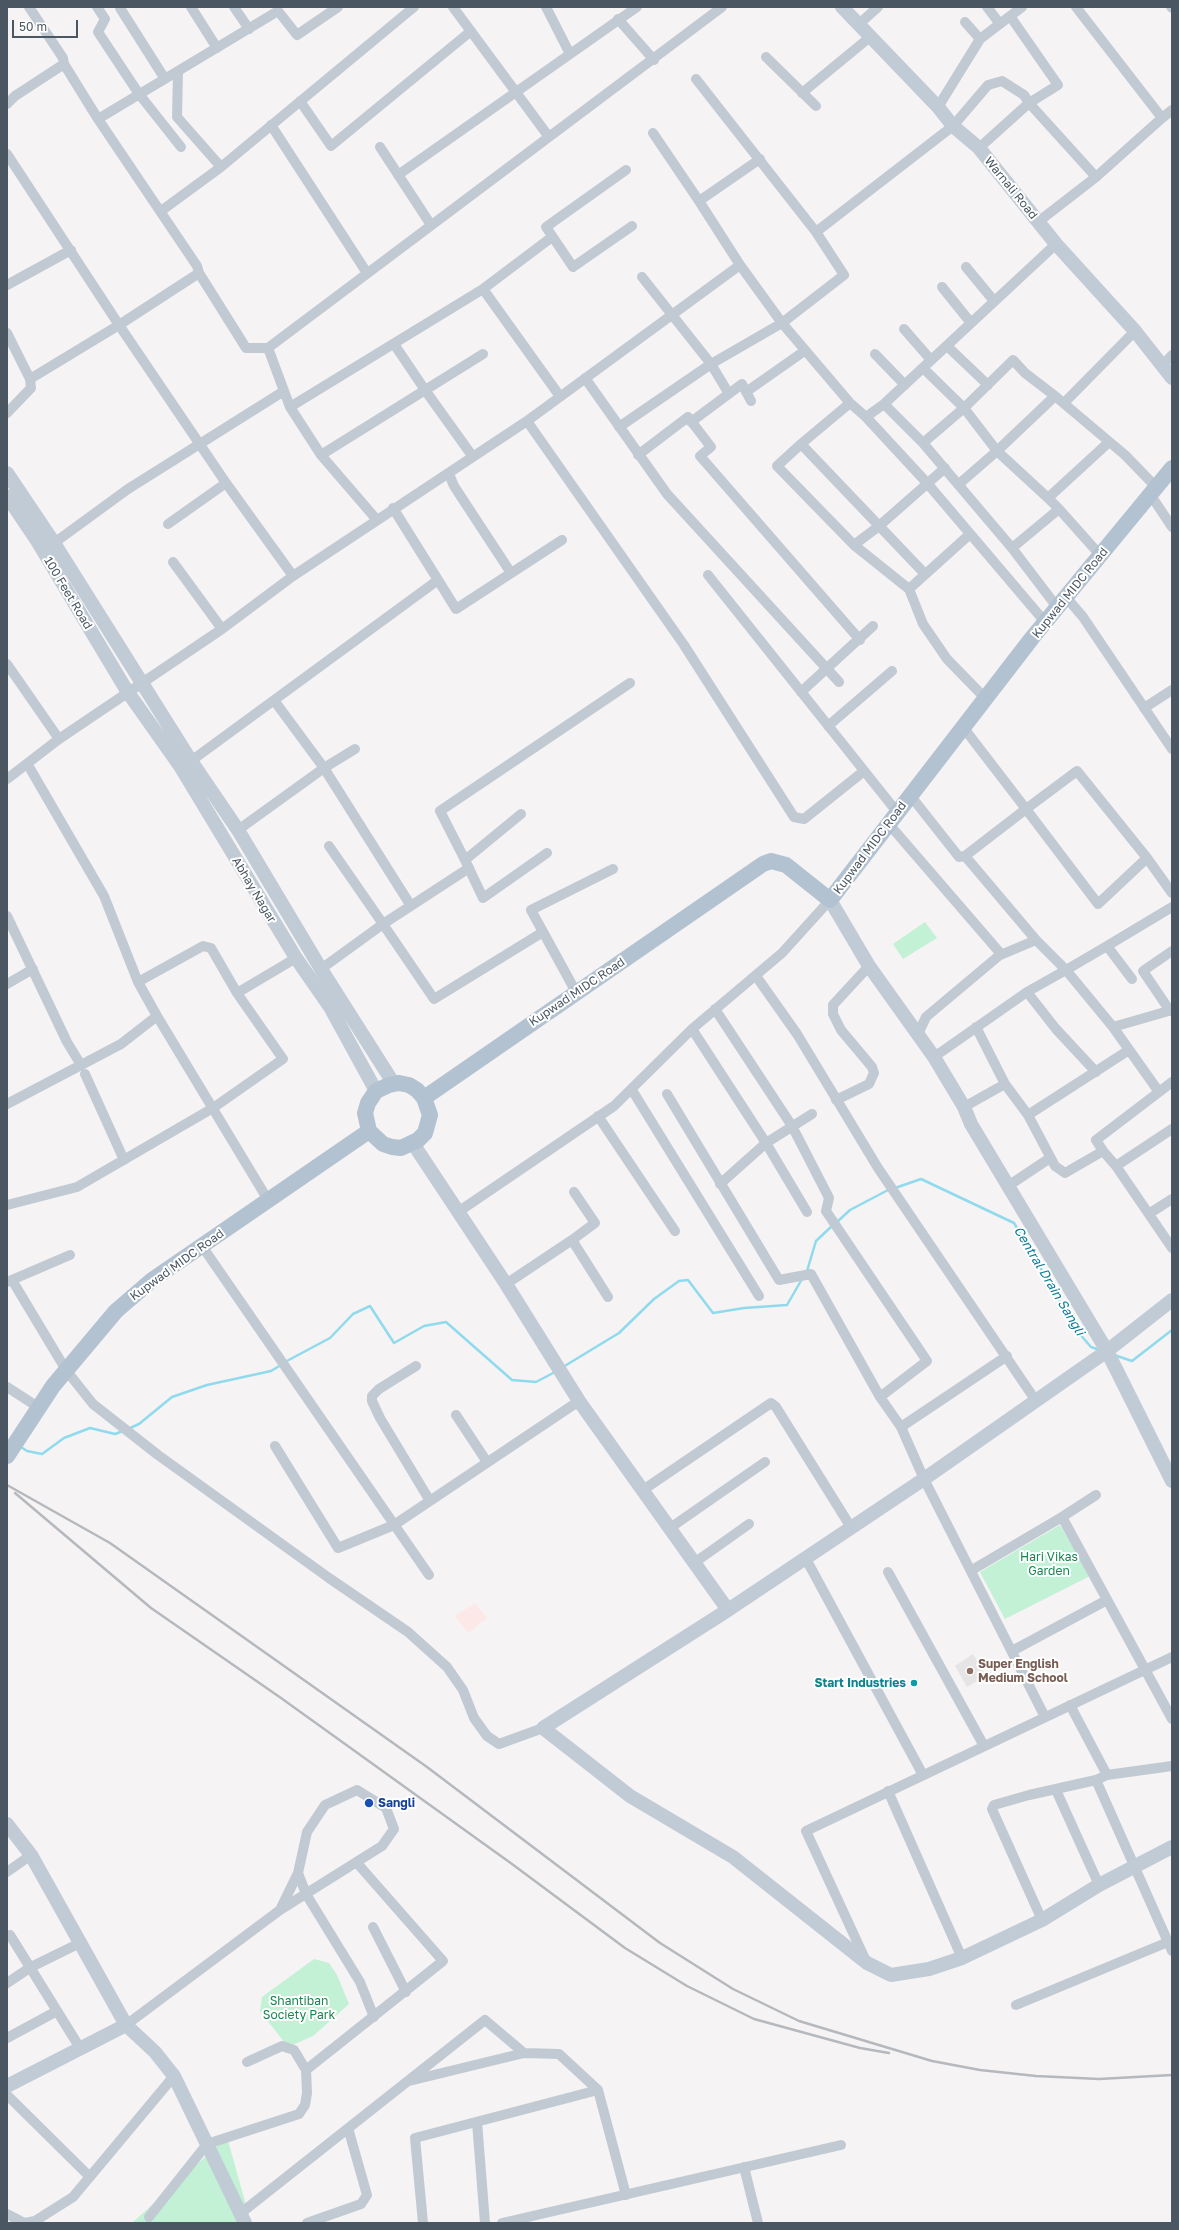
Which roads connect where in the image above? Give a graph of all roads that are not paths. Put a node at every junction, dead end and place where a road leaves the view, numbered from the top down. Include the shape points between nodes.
1 (97, 7) edge
2 (190, 7) edge
3 (234, 7) edge
4 (338, 7) edge
5 (414, 7) edge
6 (453, 7) edge
7 (546, 7) edge
8 (637, 7) edge
9 (722, 7) edge
10 (842, 7) edge
11 (878, 7) edge
12 (987, 7) edge
13 (1022, 7) edge
14 (1076, 7) edge
15 (32, 8) edge
16 (120, 8) edge
17 (275, 10) edge
18 (1010, 16) junction
19 (618, 19) junction
20 (966, 22) dead end
21 (859, 24) junction
22 (1000, 24) junction
23 (249, 29) junction
24 (471, 31) junction
25 (870, 37) junction
26 (980, 39) junction
27 (217, 48) junction
28 (570, 54) junction
29 (766, 57) dead end
30 (654, 60) junction
31 (64, 64) junction
32 (178, 71) junction
33 (165, 79) junction
34 (696, 79) dead end
35 (516, 93) junction
36 (802, 93) junction
37 (139, 94) junction
38 (300, 101) junction
39 (1029, 103) junction
40 (7, 104) edge
41 (816, 106) dead end
42 (938, 107) junction
43 (1172, 110) edge
44 (1162, 118) junction
45 (98, 119) junction
46 (271, 125) junction
47 (953, 126) junction
48 (653, 133) dead end
49 (549, 137) junction
50 (182, 147) dead end
51 (380, 147) dead end
52 (979, 148) junction
53 (7, 154) edge
54 (760, 159) junction
55 (220, 167) junction
56 (626, 170) dead end
57 (398, 175) junction
58 (1096, 177) junction
59 (699, 201) junction
60 (161, 211) junction
61 (1038, 222) junction
62 (431, 225) junction
63 (632, 226) dead end
64 (816, 232) junction
65 (552, 237) junction
66 (1056, 244) junction
67 (71, 250) junction
68 (740, 265) junction
69 (966, 267) dead end
70 (199, 273) junction
71 (367, 273) junction
72 (642, 277) dead end
73 (7, 285) edge
74 (942, 287) dead end
75 (483, 289) junction
76 (994, 301) junction
77 (672, 314) junction
78 (782, 323) junction
79 (970, 323) junction
80 (118, 325) junction
81 (904, 330) dead end
82 (1135, 331) junction
83 (7, 333) edge
84 (394, 344) junction
85 (947, 346) junction
86 (268, 348) junction
87 (803, 352) dead end
88 (483, 354) dead end
89 (875, 354) dead end
90 (932, 360) junction
91 (1167, 360) edge
92 (711, 364) junction
93 (923, 368) junction
94 (585, 378) junction
95 (1172, 378) edge
96 (30, 379) junction
97 (905, 385) junction
98 (988, 385) junction
99 (424, 390) junction
100 (284, 391) junction
101 (729, 394) junction
102 (559, 395) junction
103 (1055, 396) junction
104 (850, 403) junction
105 (1064, 403) junction
106 (884, 404) junction
107 (290, 407) junction
108 (964, 408) junction
109 (7, 413) edge
110 (866, 417) junction
111 (527, 421) junction
112 (691, 422) junction
113 (619, 427) junction
114 (923, 442) junction
115 (1109, 442) junction
116 (801, 444) junction
117 (200, 445) junction
118 (997, 451) junction
119 (321, 454) junction
120 (638, 455) junction
121 (473, 457) junction
122 (945, 468) junction
123 (1172, 468) edge
124 (7, 473) edge
125 (448, 474) junction
126 (226, 483) junction
127 (927, 483) junction
128 (959, 484) junction
129 (1153, 491) junction
130 (7, 496) edge
131 (1048, 498) junction
132 (393, 508) junction
133 (1058, 509) junction
134 (377, 520) junction
135 (168, 524) dead end
136 (879, 526) junction
137 (1172, 527) edge
138 (970, 534) junction
139 (562, 540) dead end
140 (54, 543) junction
141 (854, 545) junction
142 (1012, 548) junction
143 (1100, 555) junction
144 (172, 562) dead end
145 (511, 573) junction
146 (925, 574) junction
147 (708, 575) dead end
148 (293, 576) junction
149 (438, 580) junction
150 (909, 589) junction
151 (1062, 602) junction
152 (1045, 622) junction
153 (873, 626) dead end
154 (222, 629) junction
155 (860, 640) junction
156 (7, 664) edge
157 (826, 669) junction
158 (892, 671) dead end
159 (142, 682) junction
160 (839, 682) dead end
161 (630, 683) dead end
162 (128, 691) junction
163 (800, 692) junction
164 (1170, 695) edge
165 (985, 698) junction
166 (276, 703) dead end
167 (1144, 708) junction
168 (828, 726) junction
169 (963, 727) junction
170 (59, 739) junction
171 (355, 749) dead end
172 (1172, 749) edge
173 (191, 761) junction
174 (28, 765) junction
175 (324, 768) junction
176 (864, 771) junction
177 (7, 780) edge
178 (910, 795) junction
179 (1026, 809) junction
180 (521, 814) dead end
181 (892, 818) junction
182 (238, 830) junction
183 (329, 846) dead end
184 (547, 853) dead end
185 (965, 856) junction
186 (1147, 858) junction
187 (467, 864) junction
188 (613, 869) dead end
189 (1172, 894) edge
190 (830, 900) junction
191 (411, 906) junction
192 (1172, 907) edge
193 (7, 916) edge
194 (383, 924) junction
195 (543, 932) junction
196 (1036, 940) junction
197 (1107, 946) junction
198 (1172, 951) edge
199 (998, 956) junction
200 (296, 958) junction
201 (869, 966) junction
202 (33, 968) junction
203 (321, 969) junction
204 (1066, 970) junction
205 (756, 976) junction
206 (1132, 979) dead end
207 (138, 982) junction
208 (7, 984) edge
209 (237, 992) junction
210 (576, 992) junction
211 (1027, 992) junction
212 (715, 1009) junction
213 (1171, 1010) edge
214 (157, 1016) junction
215 (976, 1027) junction
216 (1112, 1027) junction
217 (692, 1029) junction
218 (918, 1034) junction
219 (1129, 1050) junction
220 (934, 1057) junction
221 (83, 1069) junction
222 (1096, 1072) junction
223 (1172, 1082) edge
224 (394, 1084) junction
225 (1005, 1084) junction
226 (632, 1090) junction
227 (376, 1091) junction
228 (1159, 1092) junction
229 (667, 1094) dead end
230 (424, 1098) junction
231 (836, 1100) junction
232 (7, 1104) edge
233 (964, 1107) junction
234 (213, 1108) junction
235 (812, 1114) dead end
236 (1028, 1115) junction
237 (598, 1116) junction
238 (792, 1126) junction
239 (1172, 1129) edge
240 (369, 1131) junction
241 (412, 1142) junction
242 (766, 1143) junction
243 (1102, 1151) junction
244 (1050, 1158) junction
245 (124, 1160) junction
246 (1116, 1166) junction
247 (720, 1184) junction
248 (1008, 1186) junction
249 (574, 1192) dead end
250 (1172, 1199) edge
251 (268, 1200) junction
252 (7, 1205) edge
253 (458, 1212) junction
254 (807, 1212) dead end
255 (1150, 1213) junction
256 (675, 1231) dead end
257 (572, 1240) junction
258 (202, 1246) junction
259 (1172, 1248) edge
260 (70, 1255) dead end
261 (10, 1281) edge
262 (506, 1284) junction
263 (759, 1296) dead end
264 (608, 1297) dead end
265 (1172, 1300) edge
266 (1107, 1351) junction
267 (1007, 1356) junction
268 (416, 1366) dead end
269 (66, 1370) junction
270 (7, 1387) edge
271 (880, 1397) junction
272 (579, 1401) junction
273 (1036, 1401) junction
274 (38, 1407) junction
275 (456, 1415) dead end
276 (901, 1427) junction
277 (275, 1446) dead end
278 (7, 1456) edge
279 (487, 1462) junction
280 (765, 1462) dead end
281 (924, 1479) junction
282 (1172, 1481) edge
283 (643, 1490) junction
284 (1096, 1495) dead end
285 (430, 1501) junction
286 (1062, 1517) junction
287 (749, 1524) dead end
288 (394, 1525) junction
289 (670, 1528) junction
290 (852, 1529) junction
291 (806, 1559) junction
292 (694, 1563) junction
293 (972, 1570) junction
294 (888, 1572) dead end
295 (429, 1576) dead end
296 (1107, 1600) junction
297 (728, 1610) junction
298 (1012, 1651) junction
299 (1172, 1657) edge
300 (1145, 1670) junction
301 (1070, 1706) junction
302 (1045, 1717) junction
303 (1172, 1719) edge
304 (542, 1728) junction
305 (984, 1746) junction
306 (1172, 1766) edge
307 (923, 1775) junction
308 (1107, 1775) junction
309 (1096, 1780) junction
310 (1056, 1790) junction
311 (888, 1791) junction
312 (7, 1824) edge
313 (1172, 1847) edge
314 (31, 1855) junction
315 (357, 1863) junction
316 (1136, 1866) junction
317 (7, 1872) edge
318 (298, 1873) junction
319 (1099, 1885) junction
320 (306, 1894) junction
321 (280, 1910) junction
322 (1042, 1920) junction
323 (373, 1927) dead end
324 (7, 1937) edge
325 (82, 1942) junction
326 (1170, 1946) edge
327 (962, 1958) junction
328 (867, 1963) junction
329 (31, 1967) junction
330 (7, 1983) edge
331 (406, 1992) junction
332 (1016, 2005) dead end
333 (57, 2011) junction
334 (374, 2018) junction
335 (126, 2026) junction
336 (7, 2038) edge
337 (80, 2048) junction
338 (524, 2053) junction
339 (247, 2062) dead end
340 (306, 2070) junction
341 (174, 2076) junction
342 (406, 2082) junction
343 (7, 2086) edge
344 (598, 2090) junction
345 (7, 2095) edge
346 (476, 2122) junction
347 (348, 2128) junction
348 (207, 2144) junction
349 (841, 2145) dead end
350 (744, 2167) junction
351 (90, 2177) junction
352 (626, 2195) junction
353 (7, 2214) edge
354 (149, 2217) dead end
355 (243, 2218) edge
356 (24, 2223) edge
357 (306, 2223) edge
358 (423, 2223) edge
359 (485, 2223) edge
360 (502, 2223) edge
361 (758, 2223) edge

1 - 37 street via 105,19 98,32
2 - 27 street
3 - 23 street
4 - 17 street via 296,35
5 - 38 street
6 - 24 street
7 - 28 street
8 - 19 street
9 - 30 street
10 - 21 main road, Warnali Road
11 - 21 street
12 - 22 street
13 - 18 street
14 - 44 street
15 - 31 street via 63,58
16 - 33 street
17 - 23 street
18 - 22 street
18 - 39 street via 1058,85
19 - 28 street
19 - 30 street
20 - 26 street
21 - 25 main road, Warnali Road
22 - 26 street
23 - 27 street
24 - 35 street
24 - 38 street via 331,146
25 - 36 street
25 - 42 main road, Warnali Road
26 - 42 street
27 - 32 street
28 - 35 street
29 - 36 street
30 - 49 street
31 - 40 street
31 - 45 street
32 - 33 street
32 - 55 street via 177,117
33 - 37 street
34 - 54 street
35 - 49 street
35 - 57 street
36 - 41 street
37 - 45 street
37 - 50 street
38 - 46 street
39 - 47 street via 1024,94 1002,81 988,85
39 - 52 street
39 - 58 street
42 - 47 main road, Warnali Road
43 - 44 street
44 - 58 street
45 - 60 street
46 - 55 street
46 - 71 street
47 - 52 main road, Warnali Road
47 - 64 street
48 - 59 street
49 - 62 street
51 - 57 street
52 - 61 main road, Warnali Road
53 - 67 street
54 - 59 street
54 - 64 street
55 - 60 street
56 - 65 street via 546,227
57 - 62 street
58 - 61 street
59 - 68 street
60 - 70 street
61 - 66 main road, Warnali Road
62 - 71 street
63 - 65 street via 573,267
64 - 78 street via 844,275
65 - 75 street
66 - 76 street
66 - 82 main road, Warnali Road
67 - 73 street
67 - 80 street
68 - 77 street
68 - 78 street
69 - 76 street
70 - 80 street
70 - 86 street via 246,348
71 - 86 street
72 - 77 street
74 - 79 street
75 - 84 street
75 - 102 street
76 - 79 street
77 - 92 street
77 - 94 street
78 - 92 street
78 - 104 street
79 - 85 street
80 - 96 street
80 - 117 street
81 - 90 street
82 - 91 main road, Warnali Road
82 - 105 street
83 - 96 street
84 - 99 street
84 - 107 street
85 - 90 street
85 - 98 street
86 - 100 street
87 - 101 street via 749,397 742,384
88 - 99 street
89 - 97 street
90 - 93 street
91 - 95 main road, Warnali Road
92 - 101 street
92 - 113 street
93 - 97 street
93 - 108 street
94 - 102 street
94 - 113 street
96 - 109 street via 31,388
97 - 106 street
98 - 103 street via 1013,360 1025,373
98 - 108 street
99 - 119 street
99 - 121 street
100 - 107 street
100 - 117 street
101 - 112 street
102 - 111 street
103 - 105 street
103 - 118 street
104 - 110 street
104 - 116 street
105 - 115 street
106 - 110 street
106 - 114 street
107 - 119 street
108 - 114 street
108 - 118 street
110 - 127 street
111 - 121 street
111 - 176 street via 684,645 794,817 804,819
112 - 120 street via 688,417
112 - 155 street via 711,447 700,456
113 - 120 street
114 - 122 street
115 - 129 street via 1125,455
115 - 131 street
116 - 136 street
116 - 141 street via 777,466
117 - 126 street
117 - 140 street via 128,489
118 - 128 street
118 - 131 street
119 - 134 street
120 - 157 street via 666,494
121 - 125 street
122 - 127 street
122 - 128 street
123 - 129 main road, Kupwad MIDC Road
124 - 140 main road
125 - 132 street
125 - 145 street
126 - 135 street
126 - 148 street
127 - 136 street
127 - 138 street
128 - 142 street
129 - 137 street
129 - 143 main road, Kupwad MIDC Road
130 - 162 main road, 100 Feet Road
131 - 133 street
132 - 134 street
132 - 149 street
133 - 142 street
133 - 143 street
134 - 148 street
136 - 141 street
136 - 146 street
138 - 146 street
138 - 152 street
139 - 145 street
140 - 159 main road
141 - 150 street
142 - 151 street
143 - 151 main road, Kupwad MIDC Road
144 - 154 street
145 - 149 street via 456,609
146 - 150 street
147 - 163 street
148 - 154 street
149 - 173 street
150 - 165 street via 923,624 943,653
151 - 152 main road, Kupwad MIDC Road
151 - 167 street via 1083,617
152 - 165 main road, Kupwad MIDC Road
153 - 155 street
154 - 159 street
155 - 157 street
156 - 170 street
157 - 160 street
157 - 163 street
158 - 168 street
159 - 162 street
159 - 173 main road
161 - 187 street via 440,811
162 - 170 street
162 - 200 main road, Abhay Nagar via 180,766
163 - 168 street
164 - 167 street
165 - 169 main road, Kupwad MIDC Road
166 - 175 street
167 - 172 street
168 - 176 street
169 - 178 main road, Kupwad MIDC Road
169 - 179 street
170 - 174 street
171 - 175 street
173 - 182 main road
174 - 177 street
174 - 207 street via 104,896
175 - 182 street
175 - 191 street
176 - 181 street
178 - 181 main road, Kupwad MIDC Road
178 - 185 street via 959,857
179 - 185 street
179 - 186 street via 1077,771
179 - 186 street via 1098,904
180 - 187 street
181 - 190 main road, Kupwad MIDC Road
181 - 199 street via 986,934 1001,954
182 - 203 main road
183 - 194 street
184 - 187 street via 483,898
185 - 196 street
186 - 189 street
187 - 191 street
188 - 195 street via 531,910
190 - 201 main road
190 - 205 street via 782,953
190 - 210 main road, Kupwad MIDC Road via 786,865 771,862 763,864
191 - 194 street
192 - 197 street
193 - 202 street
194 - 195 street via 434,999
194 - 203 street
195 - 210 street
196 - 199 street
196 - 204 street
197 - 204 street
197 - 206 street
198 - 213 street via 1143,971
199 - 218 street via 926,1017
200 - 209 street
200 - 227 main road, Abhay Nagar via 330,1007
201 - 218 main road
201 - 231 street via 833,1005 833,1014 841,1030 872,1067 874,1074 869,1084
202 - 208 street
202 - 221 street via 67,1042
203 - 224 main road
204 - 211 street
204 - 216 street
205 - 212 street
205 - 231 street via 797,1034
207 - 209 street via 207,946 211,948
207 - 214 street
209 - 234 street via 282,1059
210 - 230 main road, Kupwad MIDC Road
211 - 215 street
211 - 222 street via 1056,1029
212 - 217 street
212 - 238 street
213 - 216 street
214 - 221 street
214 - 234 street
215 - 220 street
215 - 225 street
216 - 219 street
217 - 226 street
217 - 242 street
218 - 220 main road
219 - 222 street
219 - 228 street
220 - 233 main road
221 - 232 street
221 - 245 street
222 - 236 street
223 - 228 street
224 - 227 main road
224 - 230 main road via 409,1085 418,1090
225 - 233 street
225 - 236 street
226 - 237 street
226 - 263 street
227 - 240 main road via 365,1113
228 - 243 street via 1096,1140
229 - 247 street
230 - 241 main road via 429,1111 429,1124 418,1140
231 - 267 street via 878,1168
233 - 248 main road via 971,1124
234 - 245 street
234 - 251 street
235 - 238 street
236 - 244 street
237 - 253 street
237 - 256 street
238 - 242 street
238 - 271 street via 829,1198 826,1211 926,1361
239 - 246 street
240 - 241 main road via 382,1144 392,1147 401,1148
240 - 251 main road, Kupwad MIDC Road
241 - 253 main road
242 - 247 street
242 - 254 street
243 - 244 street via 1065,1173 1055,1166
243 - 246 street
244 - 248 street
245 - 252 street via 77,1187
246 - 255 street
247 - 271 street via 779,1280 811,1274
248 - 266 main road
249 - 257 street via 596,1223
250 - 255 street
251 - 258 main road, Kupwad MIDC Road
253 - 262 main road
255 - 259 street
257 - 262 street
257 - 264 street
258 - 269 main road, Kupwad MIDC Road via 152,1280 116,1311
258 - 288 street
260 - 261 street
261 - 269 street
262 - 272 main road
265 - 266 main road
266 - 273 main road
266 - 282 main road
267 - 273 street
267 - 276 street
268 - 285 street via 379,1388 372,1396 372,1401
269 - 274 main road, Kupwad MIDC Road
269 - 304 street via 93,1404 158,1455 408,1632 448,1667 463,1690 474,1718 487,1736 499,1744
270 - 274 street
271 - 276 street
272 - 279 street
272 - 283 main road
273 - 281 main road
274 - 278 main road, Kupwad MIDC Road
275 - 279 street
276 - 281 street
277 - 288 street via 338,1548
279 - 285 street
280 - 289 street
281 - 290 main road
281 - 293 street
283 - 289 main road
283 - 290 street via 771,1403 776,1407
284 - 286 street
285 - 288 street
286 - 293 street
286 - 296 street
287 - 292 street
288 - 295 street
289 - 292 main road
290 - 291 main road
291 - 297 main road
291 - 307 street
292 - 297 main road
293 - 298 street
294 - 305 street
296 - 298 street
296 - 300 street
297 - 304 main road
298 - 302 street
299 - 300 street
300 - 301 street
300 - 303 street
301 - 302 street
301 - 308 street
302 - 305 street
304 - 328 main road via 630,1796 733,1857
305 - 307 street
306 - 308 street
307 - 311 street
308 - 309 street
309 - 310 street
309 - 316 street
310 - 319 street
310 - 322 street via 994,1805 992,1809
311 - 327 street
311 - 328 street via 806,1831
312 - 314 main road
313 - 316 main road
314 - 317 street
314 - 325 main road
315 - 318 street via 382,1846 394,1829 386,1808 356,1790 325,1805 307,1832
315 - 320 street
315 - 331 street via 443,1961
316 - 319 main road
316 - 326 street
318 - 320 street
318 - 321 street
319 - 322 main road
320 - 321 street
320 - 334 street via 360,1982
321 - 335 street
322 - 327 main road
323 - 331 street
324 - 329 street via 10,1935
325 - 329 street
325 - 335 main road
326 - 332 street
327 - 328 main road via 929,1969 891,1975
329 - 330 street
329 - 333 street
331 - 334 street
333 - 336 street
333 - 337 street
334 - 340 street
335 - 337 main road
335 - 341 main road via 155,2052
337 - 343 main road
338 - 342 street
338 - 342 street via 486,2020
338 - 344 street via 559,2054
339 - 340 street via 282,2046 294,2050
340 - 348 street via 307,2093 305,2105 299,2114
341 - 348 main road
341 - 351 street
342 - 347 street
344 - 346 street
344 - 352 street
345 - 351 street
346 - 358 street via 415,2138
346 - 359 street
347 - 355 street
347 - 357 street via 367,2195 361,2204
348 - 354 street
348 - 355 main road
349 - 350 street
350 - 352 street
350 - 361 street
351 - 356 street via 73,2197 34,2221
352 - 360 street
353 - 356 street

